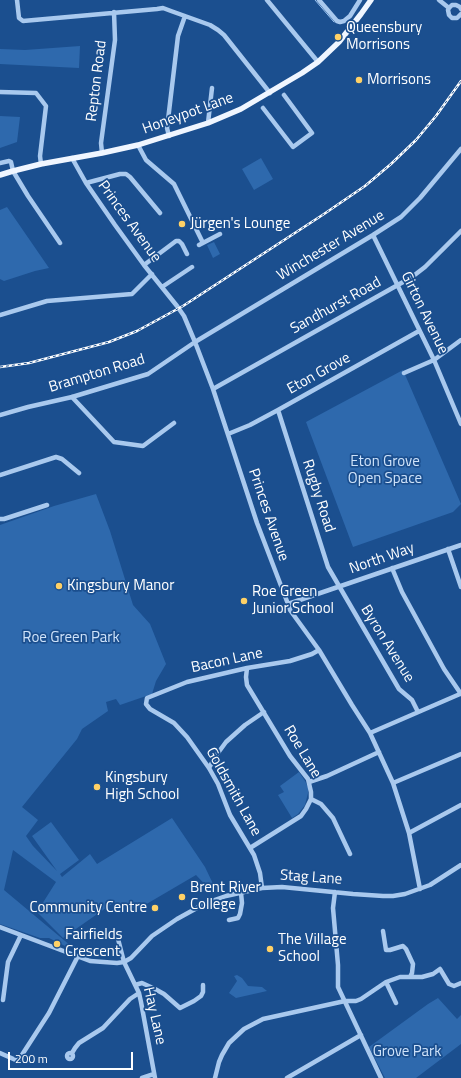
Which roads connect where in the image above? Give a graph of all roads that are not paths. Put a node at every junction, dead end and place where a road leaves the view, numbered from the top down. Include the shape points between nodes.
1 (17, 0) edge
2 (267, 0) edge
3 (319, 0) edge
4 (360, 0) edge
5 (371, 0) edge
6 (439, 0) edge
7 (460, 5) edge
8 (449, 8) junction
9 (114, 12) junction
10 (461, 14) edge
11 (185, 16) junction
12 (318, 62) junction
13 (212, 88) dead end
14 (0, 92) edge
15 (270, 93) junction
16 (284, 95) dead end
17 (263, 108) dead end
18 (208, 123) junction
19 (169, 136) junction
20 (138, 145) junction
21 (461, 149) edge
22 (102, 153) junction
23 (72, 158) junction
24 (0, 163) edge
25 (41, 164) junction
26 (13, 171) junction
27 (0, 175) edge
28 (86, 183) junction
29 (160, 213) dead end
30 (461, 231) edge
31 (220, 234) dead end
32 (373, 235) junction
33 (60, 243) dead end
34 (187, 254) dead end
35 (144, 265) junction
36 (192, 267) dead end
37 (152, 274) junction
38 (398, 285) junction
39 (162, 287) junction
40 (0, 315) edge
41 (419, 330) junction
42 (461, 340) edge
43 (195, 342) junction
44 (434, 360) junction
45 (404, 374) dead end
46 (213, 389) junction
47 (72, 397) junction
48 (278, 410) junction
49 (0, 415) edge
50 (174, 423) dead end
51 (461, 424) edge
52 (228, 434) junction
53 (79, 473) dead end
54 (0, 475) edge
55 (48, 505) dead end
56 (0, 519) edge
57 (461, 545) edge
58 (448, 549) junction
59 (392, 568) junction
60 (338, 586) junction
61 (461, 587) edge
62 (288, 604) junction
63 (319, 650) junction
64 (247, 668) junction
65 (461, 694) edge
66 (146, 704) joint
67 (264, 712) junction
68 (418, 712) junction
69 (370, 733) junction
70 (379, 752) junction
71 (461, 754) edge
72 (209, 768) junction
73 (309, 782) junction
74 (393, 783) junction
75 (311, 799) junction
76 (461, 805) edge
77 (409, 833) junction
78 (250, 848) junction
79 (350, 854) dead end
80 (461, 865) edge
81 (262, 888) junction
82 (420, 889) junction
83 (335, 892) junction
84 (241, 893) junction
85 (229, 920) dead end
86 (0, 927) edge
87 (383, 931) dead end
88 (21, 935) junction
89 (117, 935) dead end
90 (78, 956) junction
91 (124, 962) junction
92 (410, 977) junction
93 (386, 982) junction
94 (461, 983) edge
95 (135, 985) junction
96 (203, 985) dead end
97 (139, 994) junction
98 (3, 1000) dead end
99 (345, 1001) junction
100 (396, 1003) dead end
101 (361, 1034) junction
102 (0, 1053) edge
103 (72, 1053) dead end
104 (155, 1076) edge
105 (144, 1078) edge
106 (215, 1078) edge
107 (288, 1078) edge
108 (381, 1078) edge

1 - 9 street via 19,18 23,21
2 - 12 street
3 - 4 street via 340,22 350,16
5 - 12 main road, Honeypot Lane via 339,42
6 - 8 street
7 - 8 street via 452,5
8 - 10 street via 448,15 452,18
9 - 11 street via 163,8
9 - 22 street, Repton Road via 115,40 101,144
11 - 15 street via 210,25 224,35
11 - 19 street via 178,36 167,124
12 - 15 main road, Honeypot Lane
13 - 18 street
14 - 25 street via 36,93 46,106
15 - 18 main road, Honeypot Lane
16 - 17 street via 312,133 293,147
18 - 19 main road, Honeypot Lane
19 - 20 main road, Honeypot Lane
20 - 22 main road, Honeypot Lane
20 - 31 street via 146,160 174,184 201,244
21 - 32 street, Winchester Avenue via 401,217
22 - 23 main road, Honeypot Lane
23 - 25 main road, Honeypot Lane
23 - 28 street, Princes Avenue
24 - 26 street via 11,162
25 - 26 main road, Honeypot Lane
26 - 27 main road, Honeypot Lane
26 - 33 street
28 - 29 street via 126,174
28 - 35 street, Princes Avenue
30 - 38 street, Sandhurst Road via 426,267
32 - 38 street, Girton Avenue
32 - 43 street, Winchester Avenue
34 - 35 street via 182,244 176,241
35 - 37 street, Princes Avenue
36 - 39 street
37 - 39 street, Princes Avenue
37 - 40 street via 132,294 46,301
38 - 41 street, Girton Avenue
38 - 46 street, Sandhurst Road
39 - 43 street, Princes Avenue via 184,316
41 - 44 street, Girton Avenue
41 - 48 street, Eton Grove
42 - 44 street
43 - 46 street, Princes Avenue
43 - 47 street, Brampton Road via 148,374
44 - 45 street
44 - 51 street, Girton Avenue
46 - 52 street, Princes Avenue
47 - 49 street, Brampton Road
47 - 50 street via 114,442 143,446
48 - 52 street, Eton Grove
48 - 60 street, Rugby Road via 328,567
52 - 62 street, Princes Avenue via 257,523
53 - 54 street via 56,457
55 - 56 street
57 - 58 street, North Way
58 - 59 street, North Way
58 - 61 street
59 - 60 street, North Way
59 - 65 street via 402,592
60 - 62 street, North Way
60 - 68 street, Byron Avenue via 399,689 412,700
62 - 63 street, Princes Avenue
63 - 64 street, Bacon Lane via 290,661
63 - 69 street, Princes Avenue
64 - 66 street, Bacon Lane via 187,682 147,698
64 - 67 street, Roe Lane via 247,685
65 - 68 street
66 - 72 street, Goldsmith Lane via 174,723
67 - 72 street via 226,742
67 - 73 street, Roe Lane
68 - 69 street
69 - 70 street, Princes Avenue
70 - 73 street
70 - 74 street, Princes Avenue
71 - 74 street
72 - 78 street, Goldsmith Lane via 230,815
73 - 75 street, Roe Lane
74 - 77 street, Princes Avenue
75 - 78 street, Roe Lane via 301,816
75 - 79 street via 321,804 333,818
76 - 77 street
77 - 82 street, Princes Avenue
78 - 81 street, Goldsmith Lane via 259,868
80 - 82 street, Stag Lane
81 - 83 street, Stag Lane via 289,887
81 - 84 street, Stag Lane
82 - 83 street, Stag Lane via 405,894 383,896
83 - 99 street via 333,908 338,987
84 - 85 street via 240,914 238,918
84 - 91 street, Stag Lane via 195,909 152,936 137,953
86 - 88 street
87 - 92 street via 386,950 400,946 406,949 413,964
88 - 90 street
88 - 98 street via 8,962
89 - 91 street, Hay Lane
90 - 91 street via 90,961
90 - 102 street via 49,1013 18,1061
91 - 95 street, Hay Lane
92 - 93 street via 400,977
92 - 94 street via 422,977 440,970 449,984 454,986
93 - 99 street via 361,999
93 - 100 street
95 - 96 street via 142,983 155,989 180,1008 202,996
95 - 97 street, Hay Lane
97 - 103 street via 130,999 103,1028 79,1043
97 - 104 street, Hay Lane
99 - 101 street
99 - 106 street via 266,1018 250,1025 225,1049
101 - 107 street
101 - 108 street
104 - 105 street

